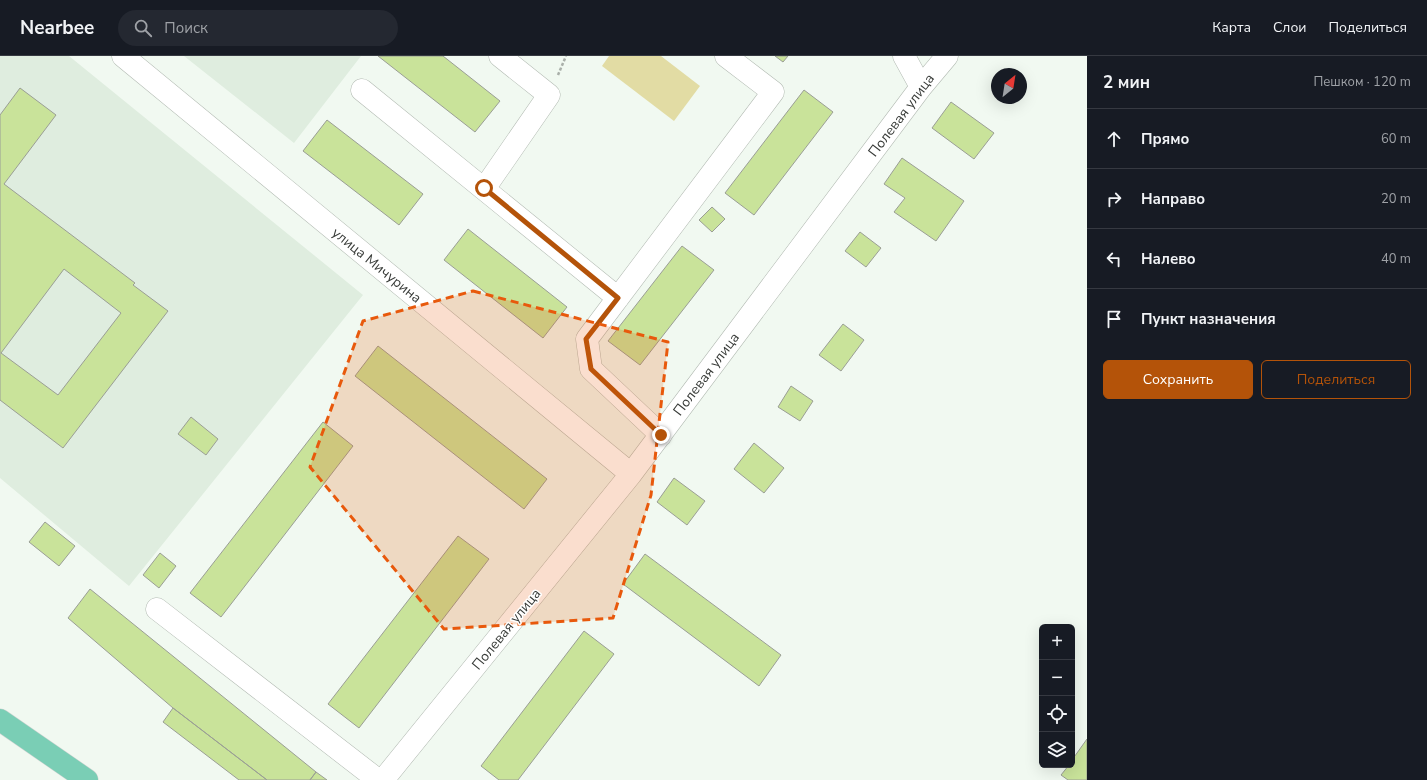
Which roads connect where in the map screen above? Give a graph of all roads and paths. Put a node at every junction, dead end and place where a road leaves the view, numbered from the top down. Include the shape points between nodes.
1 (123, 56) edge
2 (500, 56) edge
3 (726, 56) edge
4 (904, 56) edge
5 (947, 56) edge
6 (921, 87) junction
7 (362, 90) dead end
8 (484, 188) junction
9 (618, 298) junction
10 (661, 435) junction
11 (631, 474) junction
12 (157, 609) dead end
13 (0, 720) edge
14 (87, 780) edge
15 (378, 780) edge
16 (383, 780) edge

1 - 11 street, улица Мичурина
2 - 8 street via 549,95
3 - 9 street via 773,92
4 - 6 street
5 - 6 street, Полевая улица
6 - 10 street, Полевая улица
7 - 8 street
8 - 9 street
9 - 10 street via 586,339 591,369
10 - 11 street, Полевая улица
11 - 16 street, Полевая улица
12 - 15 street
13 - 14 main road

